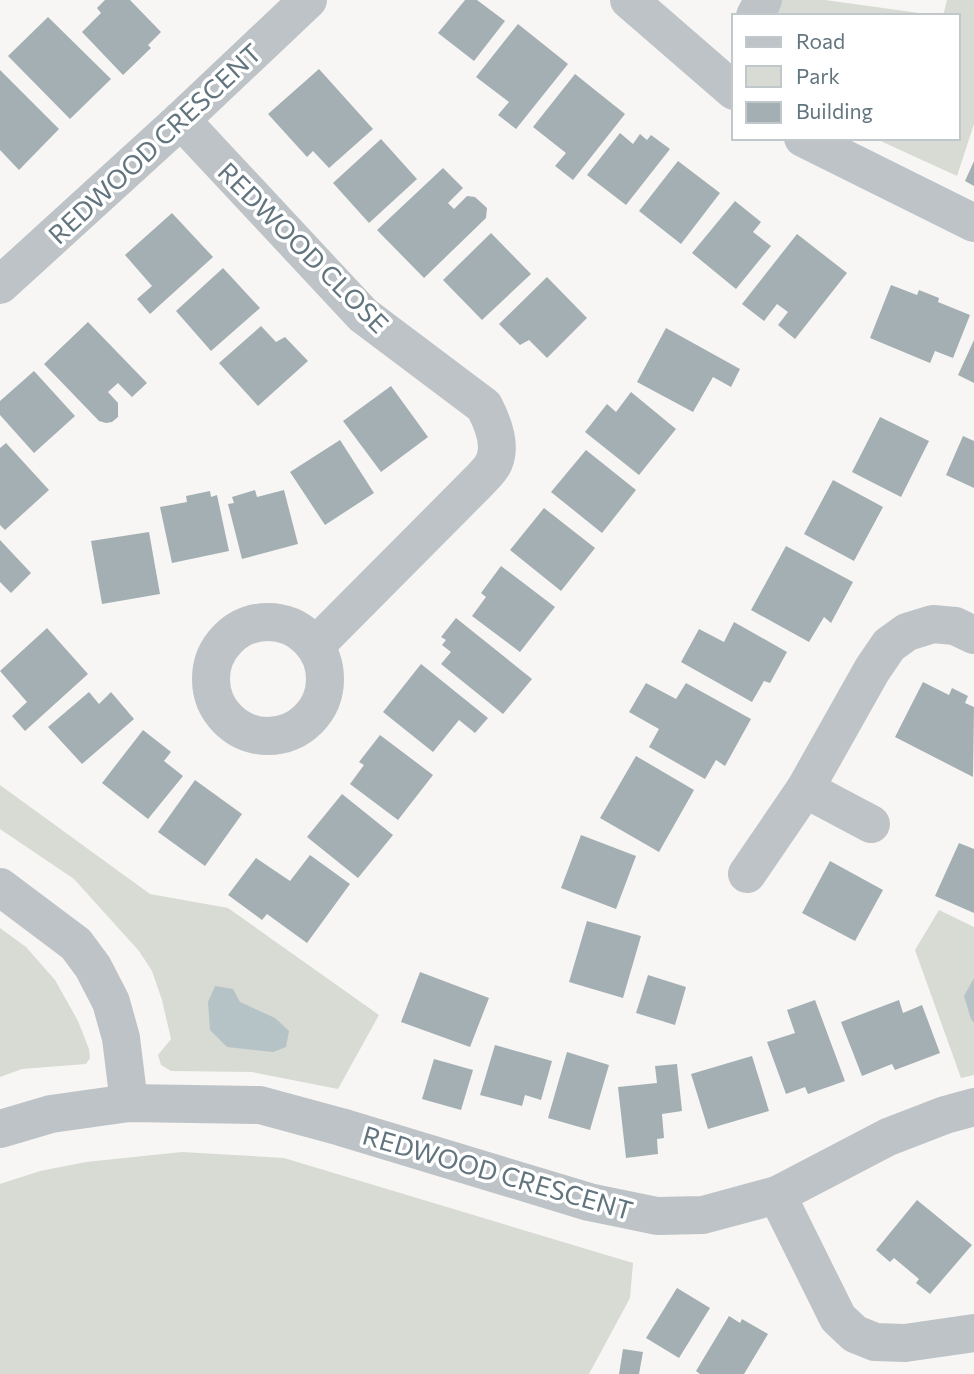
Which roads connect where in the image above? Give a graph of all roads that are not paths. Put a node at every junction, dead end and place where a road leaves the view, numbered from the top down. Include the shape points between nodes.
1 (308, 0) edge
2 (629, 0) edge
3 (728, 72) edge
4 (181, 120) junction
5 (807, 140) edge
6 (974, 223) edge
7 (0, 285) edge
8 (974, 635) edge
9 (315, 646) dead end
10 (805, 789) junction
11 (871, 824) dead end
12 (747, 874) dead end
13 (0, 887) edge
14 (129, 1104) junction
15 (974, 1107) edge
16 (0, 1129) edge
17 (777, 1195) junction
18 (974, 1334) edge

1 - 4 street, REDWOOD CRESCENT
2 - 3 street
4 - 7 street, REDWOOD CRESCENT
4 - 9 street, REDWOOD CLOSE via 363,315 484,406 495,433 493,464 477,483
5 - 6 street
8 - 10 street via 955,626 933,624 907,632 888,645
10 - 11 street
10 - 12 street
13 - 14 street via 76,944 93,967 111,1002 121,1038
14 - 16 street, REDWOOD CRESCENT via 51,1114
14 - 17 street, REDWOOD CRESCENT via 260,1105 589,1202 657,1216 703,1215
15 - 17 street, REDWOOD CRESCENT via 888,1137
17 - 18 street via 838,1318 855,1334 875,1342 905,1343

